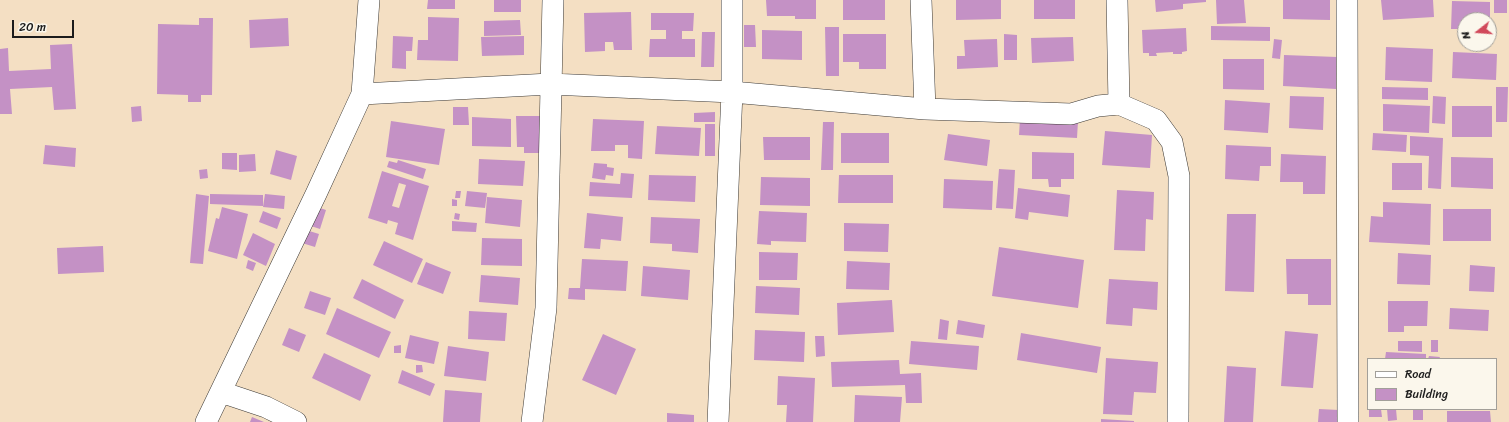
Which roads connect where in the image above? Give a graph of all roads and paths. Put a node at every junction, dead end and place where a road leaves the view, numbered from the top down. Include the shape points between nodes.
1 (369, 0) edge
2 (553, 0) edge
3 (732, 0) edge
4 (921, 0) edge
5 (1118, 0) edge
6 (1347, 0) edge
7 (550, 84) junction
8 (732, 92) junction
9 (362, 94) junction
10 (1119, 104) junction
11 (924, 109) junction
12 (221, 392) junction
13 (206, 422) edge
14 (296, 422) edge
15 (532, 422) edge
16 (718, 422) edge
17 (1178, 422) edge
18 (1348, 422) edge

1 - 9 street
2 - 7 street
3 - 8 street
4 - 11 street
5 - 10 street
6 - 18 street
7 - 8 street
7 - 9 street
7 - 15 street via 546,308
8 - 11 street
8 - 16 street
9 - 12 street
10 - 11 street via 1098,106 1071,114
10 - 17 street via 1156,120 1172,142 1179,176
12 - 13 street
12 - 14 street via 266,407

